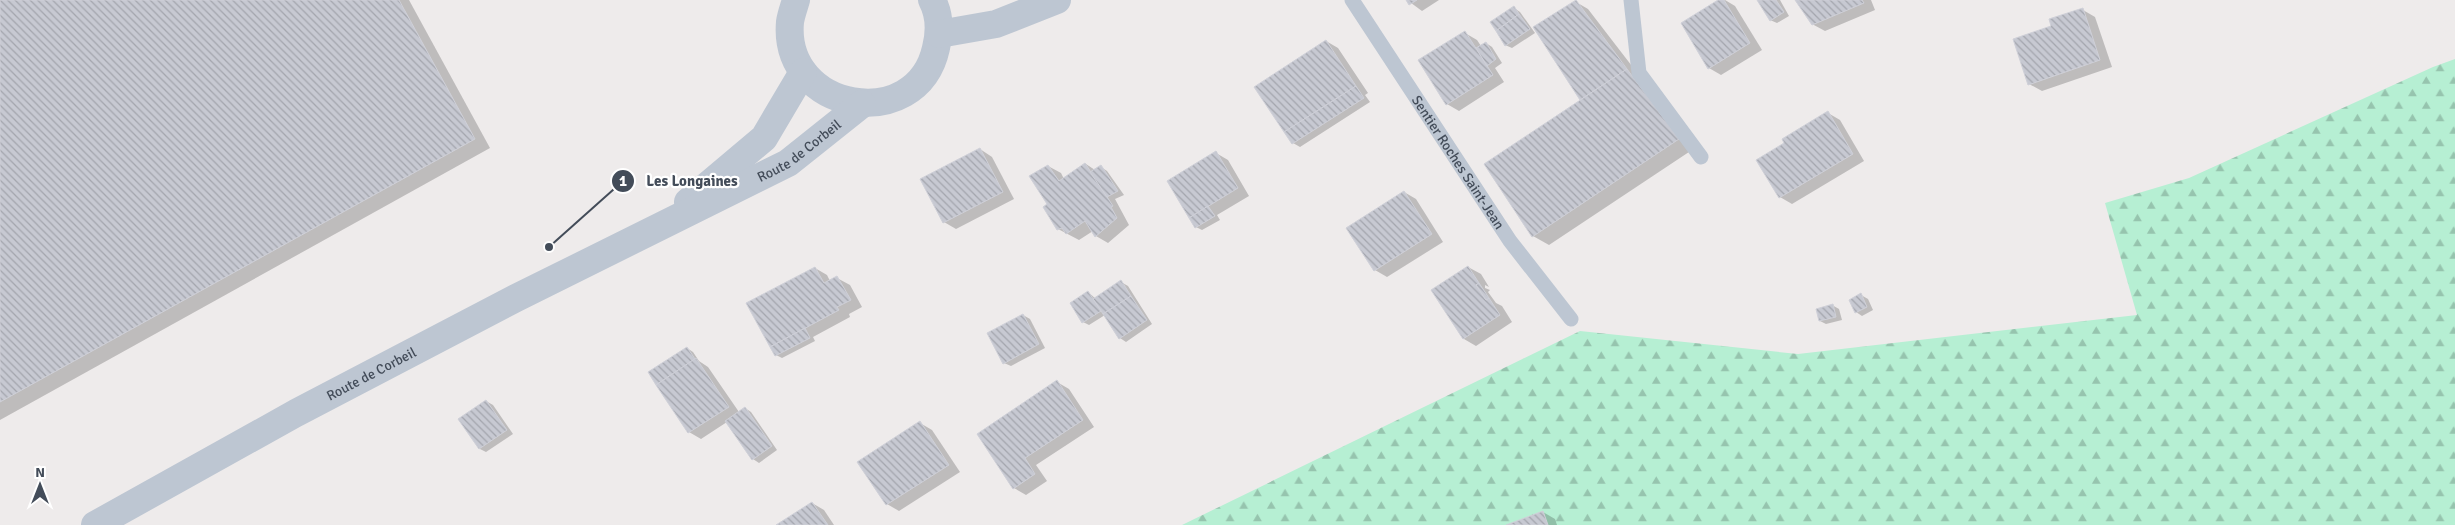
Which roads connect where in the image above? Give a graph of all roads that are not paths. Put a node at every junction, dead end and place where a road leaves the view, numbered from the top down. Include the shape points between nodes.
1 (796, 0) edge
2 (932, 0) edge
3 (1057, 0) edge
4 (1352, 0) edge
5 (1631, 0) edge
6 (939, 34) junction
7 (803, 72) junction
8 (862, 104) junction
9 (1701, 157) dead end
10 (652, 233) junction
11 (1571, 319) dead end
12 (95, 525) edge

1 - 7 street via 790,22 792,48
2 - 6 street
3 - 6 street via 996,24
4 - 11 lane, Sentier Roches Saint-Jean via 1510,241
5 - 9 lane via 1639,73
6 - 8 street via 934,56 923,76 906,92 885,101
7 - 8 street via 819,88 839,100
7 - 10 street, Route de Corbeil via 764,138
8 - 10 street, Route de Corbeil via 788,163
10 - 12 street, Route de Corbeil via 516,298 296,413

